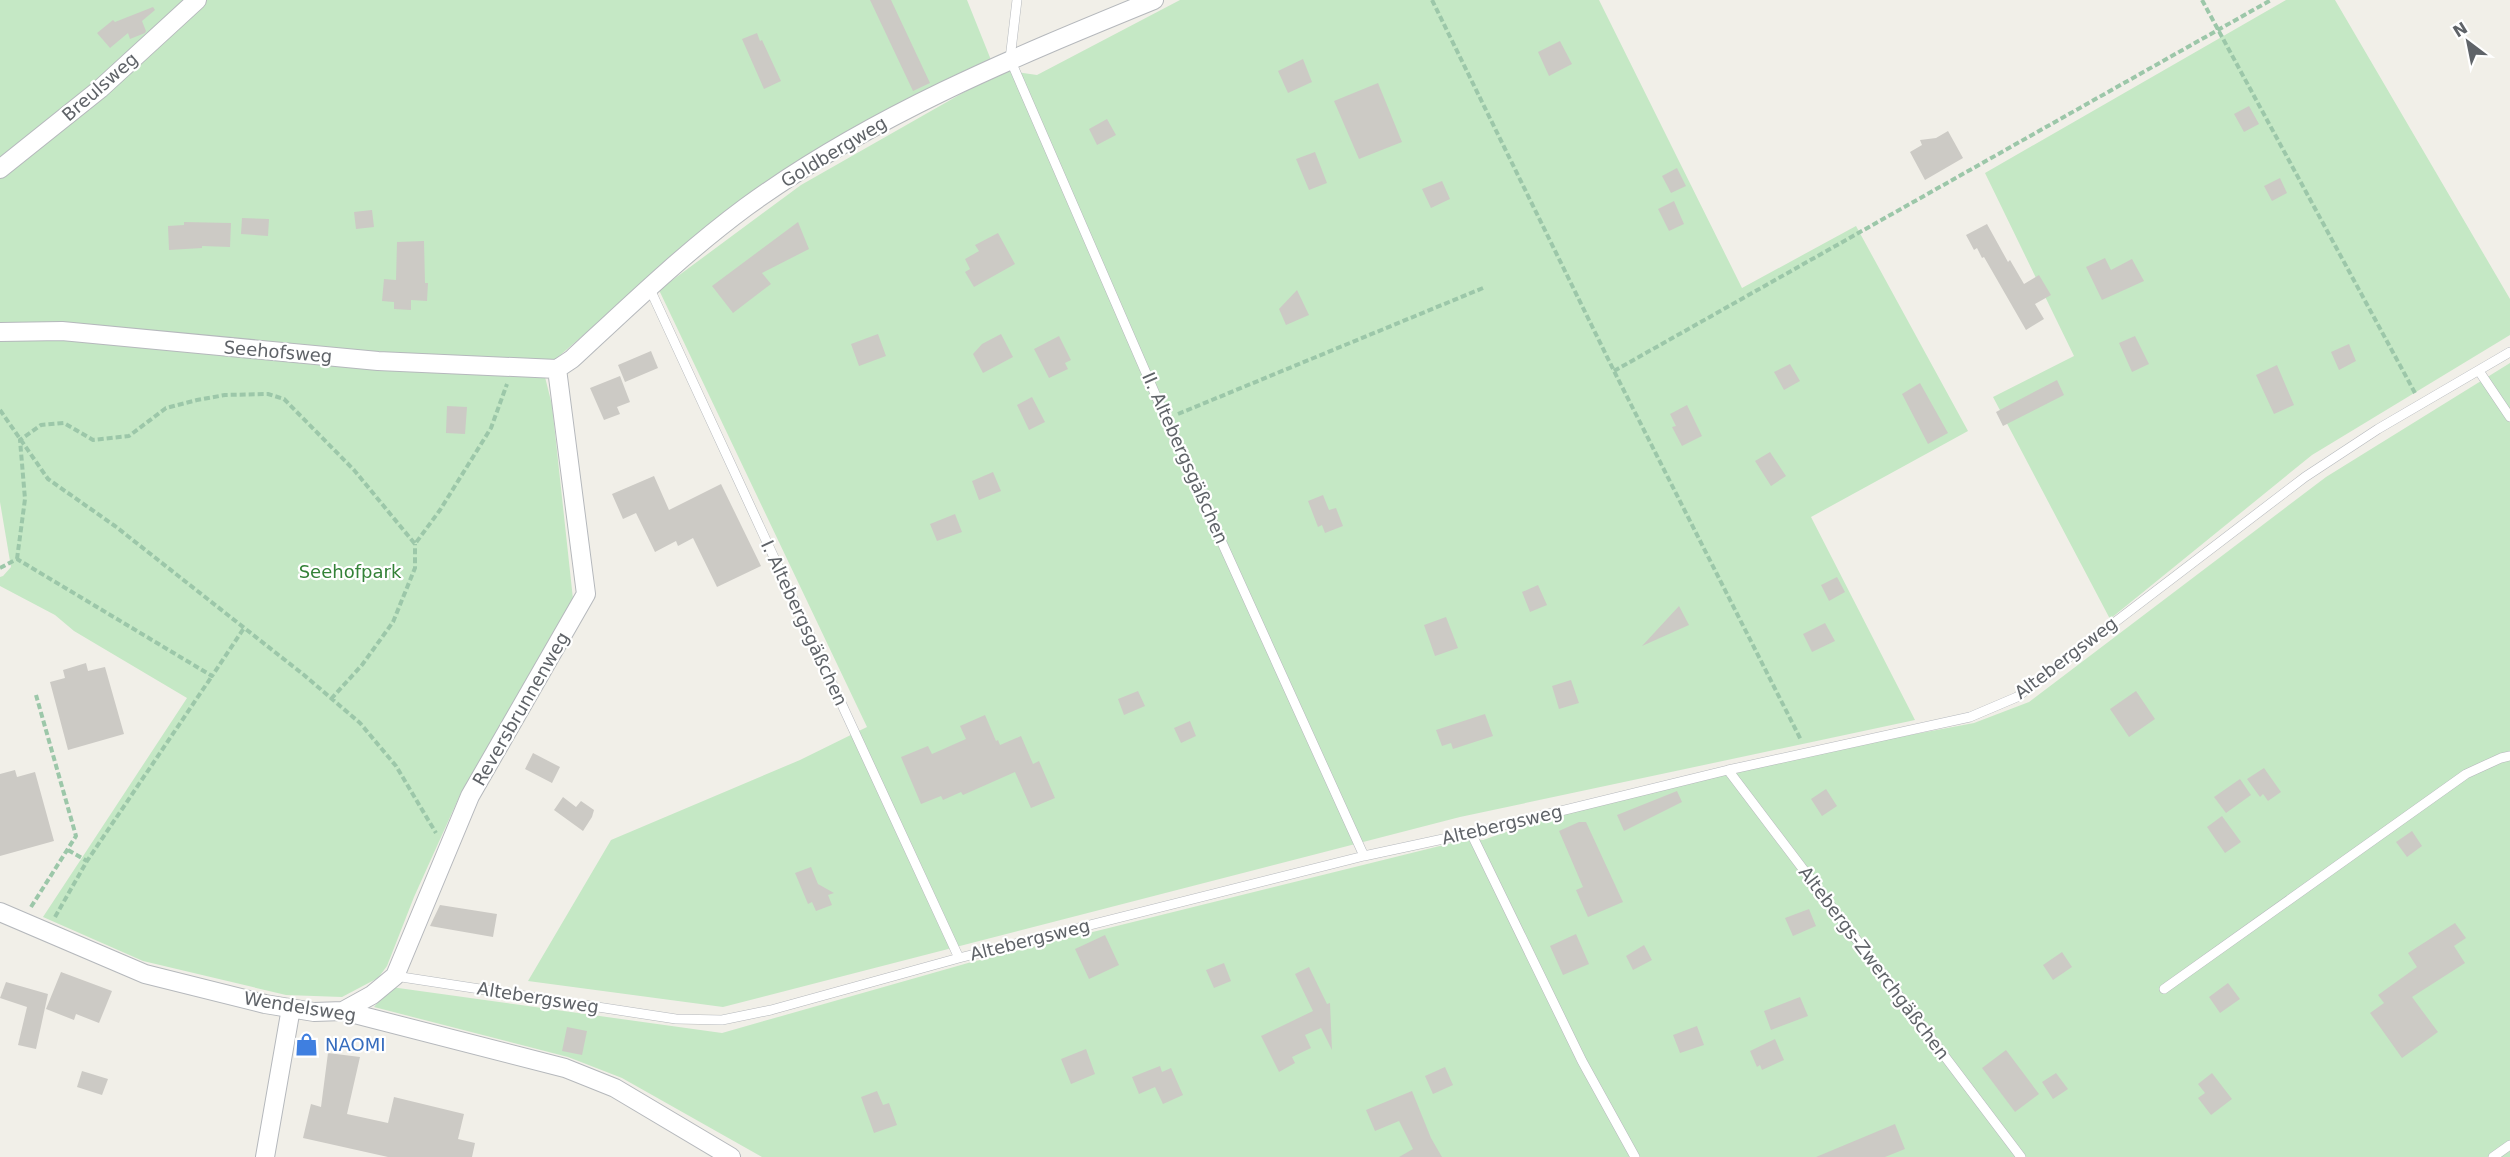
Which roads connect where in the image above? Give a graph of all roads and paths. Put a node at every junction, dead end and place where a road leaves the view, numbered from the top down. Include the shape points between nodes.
1 (197, 0) edge
2 (1017, 0) edge
3 (1154, 0) edge
4 (1432, 0) edge
5 (2202, 0) edge
6 (2271, 0) edge
7 (2219, 31) junction
8 (1010, 58) junction
9 (0, 170) edge
10 (649, 287) junction
11 (1483, 288) dead end
12 (0, 332) edge
13 (2510, 352) edge
14 (513, 367) junction
15 (557, 369) junction
16 (1614, 371) junction
17 (2479, 371) junction
18 (2421, 404) junction
19 (0, 410) edge
20 (2510, 417) edge
21 (1166, 419) junction
22 (20, 440) junction
23 (415, 544) junction
24 (17, 559) junction
25 (0, 568) edge
26 (244, 628) junction
27 (212, 676) junction
28 (36, 695) dead end
29 (331, 699) junction
30 (1807, 752) junction
31 (2510, 756) edge
32 (1728, 770) junction
33 (1471, 833) junction
34 (68, 850) junction
35 (447, 851) junction
36 (1364, 856) junction
37 (87, 861) junction
38 (0, 912) edge
39 (22, 920) junction
40 (46, 931) junction
41 (959, 958) junction
42 (395, 976) junction
43 (2164, 988) dead end
44 (291, 1008) junction
45 (343, 1011) junction
46 (2510, 1145) edge
47 (265, 1157) edge
48 (731, 1157) edge
49 (1635, 1157) edge
50 (2021, 1157) edge
51 (2493, 1157) edge

1 - 9 street, Breulsweg via 100,89
2 - 8 lane
3 - 8 street, Goldbergweg
4 - 16 path
5 - 7 path
6 - 7 path
7 - 16 path
7 - 18 path
8 - 10 street, Goldbergweg via 854,137 788,178
8 - 21 lane, II. Altebergsgäßchen
10 - 15 street, Goldbergweg
10 - 41 lane, I. Altebergsgäßchen
11 - 21 path
12 - 14 street, Seehofsweg via 62,331 378,361
13 - 17 lane, Altebergsweg
14 - 15 street, Seehofsweg
14 - 23 path via 491,428
15 - 35 street, Reversbrunnenweg via 586,594 471,796
16 - 30 path
17 - 18 lane, Altebergsweg
17 - 20 lane
18 - 30 lane, Altebergsweg via 2305,477 2017,697 1970,717
19 - 22 path
21 - 36 lane, II. Altebergsgäßchen
22 - 23 path via 41,425 64,423 93,440 129,436 166,408 216,397 268,393 284,399 354,470
22 - 24 path via 25,499
22 - 26 path via 48,479 115,526
23 - 29 path via 415,568 393,622
24 - 25 path
24 - 27 path
26 - 27 path
26 - 29 path
27 - 37 path
28 - 34 path via 76,836
29 - 35 path via 360,723 396,766
30 - 32 lane, Altebergsweg
31 - 43 lane via 2466,774
32 - 33 lane, Altebergsweg
32 - 50 lane, Altebergs-Zwerchgäßchen
33 - 36 lane, Altebergsweg
33 - 49 lane via 1582,1061
34 - 37 path
34 - 39 path
35 - 42 street, Reversbrunnenweg
36 - 41 lane, Altebergsweg
37 - 40 path
38 - 39 street, Wendelsweg
39 - 40 street, Wendelsweg
40 - 44 street, Wendelsweg via 145,974
41 - 42 lane, Altebergsweg via 722,1020 676,1019
42 - 45 street, Reversbrunnenweg
44 - 45 street, Wendelsweg
44 - 47 street
45 - 48 street, Wendelsweg via 565,1068 615,1088
46 - 51 lane

